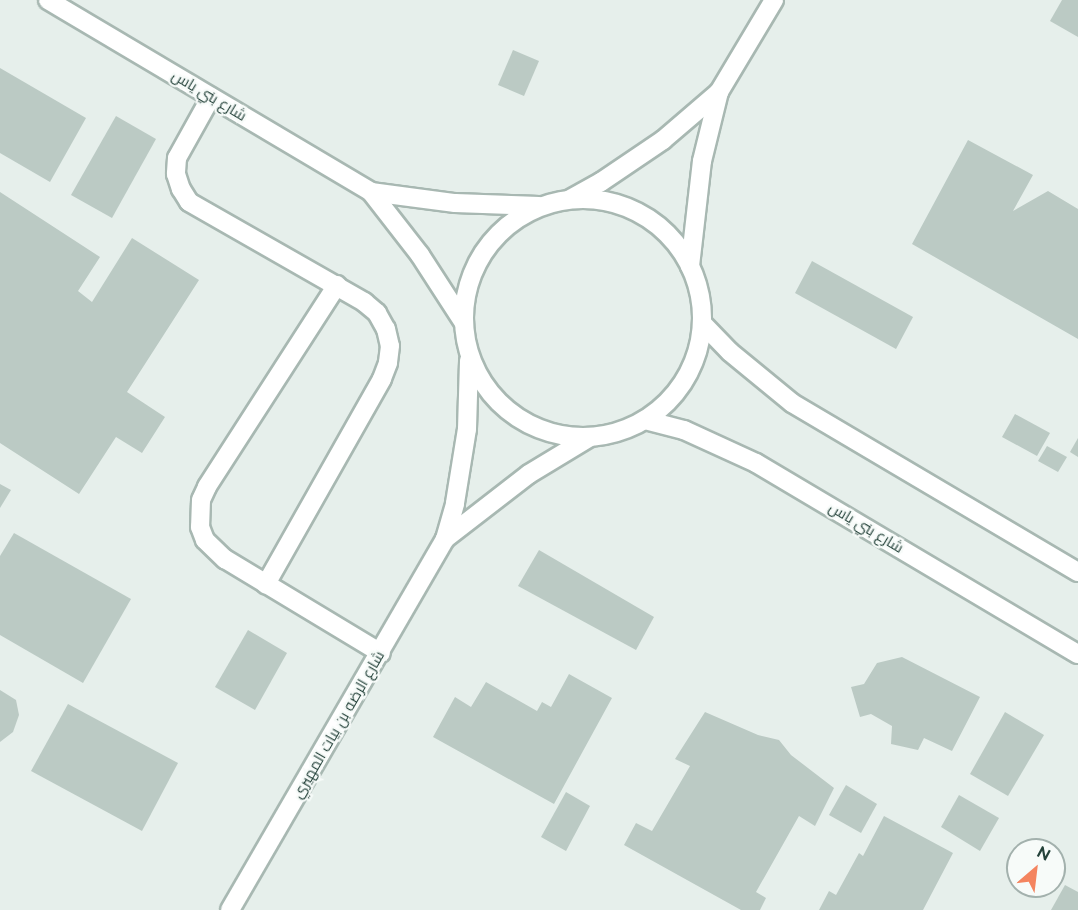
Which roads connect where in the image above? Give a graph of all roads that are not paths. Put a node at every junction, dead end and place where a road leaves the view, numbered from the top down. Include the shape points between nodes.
1 (48, 0) edge
2 (774, 0) edge
3 (719, 92) junction
4 (211, 97) junction
5 (371, 192) junction
6 (569, 200) junction
7 (541, 206) junction
8 (690, 266) junction
9 (337, 285) junction
10 (464, 323) junction
11 (702, 323) junction
12 (469, 354) junction
13 (645, 420) junction
14 (590, 436) junction
15 (446, 540) junction
16 (1078, 572) edge
17 (266, 584) junction
18 (381, 653) junction
19 (1078, 654) edge
20 (230, 910) edge

1 - 4 street, شارع بني ياس
2 - 3 street
3 - 6 street via 663,140
3 - 8 street via 702,161
4 - 5 street, شارع بني ياس
4 - 9 street via 177,158 176,174 185,196 202,211
5 - 7 street, شارع بني ياس via 455,203
5 - 10 street, شارع بني ياس via 420,255
6 - 7 street
6 - 8 street via 608,202 653,221 675,242
7 - 10 street via 514,220 492,240 476,265 466,293
8 - 11 street via 700,294
9 - 17 street via 377,313 390,345 388,363
9 - 17 street via 201,500 200,527 206,540 225,559
10 - 12 street
11 - 13 street via 697,352 686,379 668,402
11 - 16 street via 730,352 792,403
12 - 14 street via 483,382 503,406 529,424 558,434
12 - 15 street, شارع الرضه بن بيات المهيري via 467,429
13 - 14 street via 618,432
13 - 19 street, شارع بني ياس via 684,430 756,463
14 - 15 street, شارع الرضه بن بيات المهيري via 529,474
15 - 18 street, شارع الرضه بن بيات المهيري
17 - 18 street
18 - 20 street, شارع الرضه بن بيات المهيري

